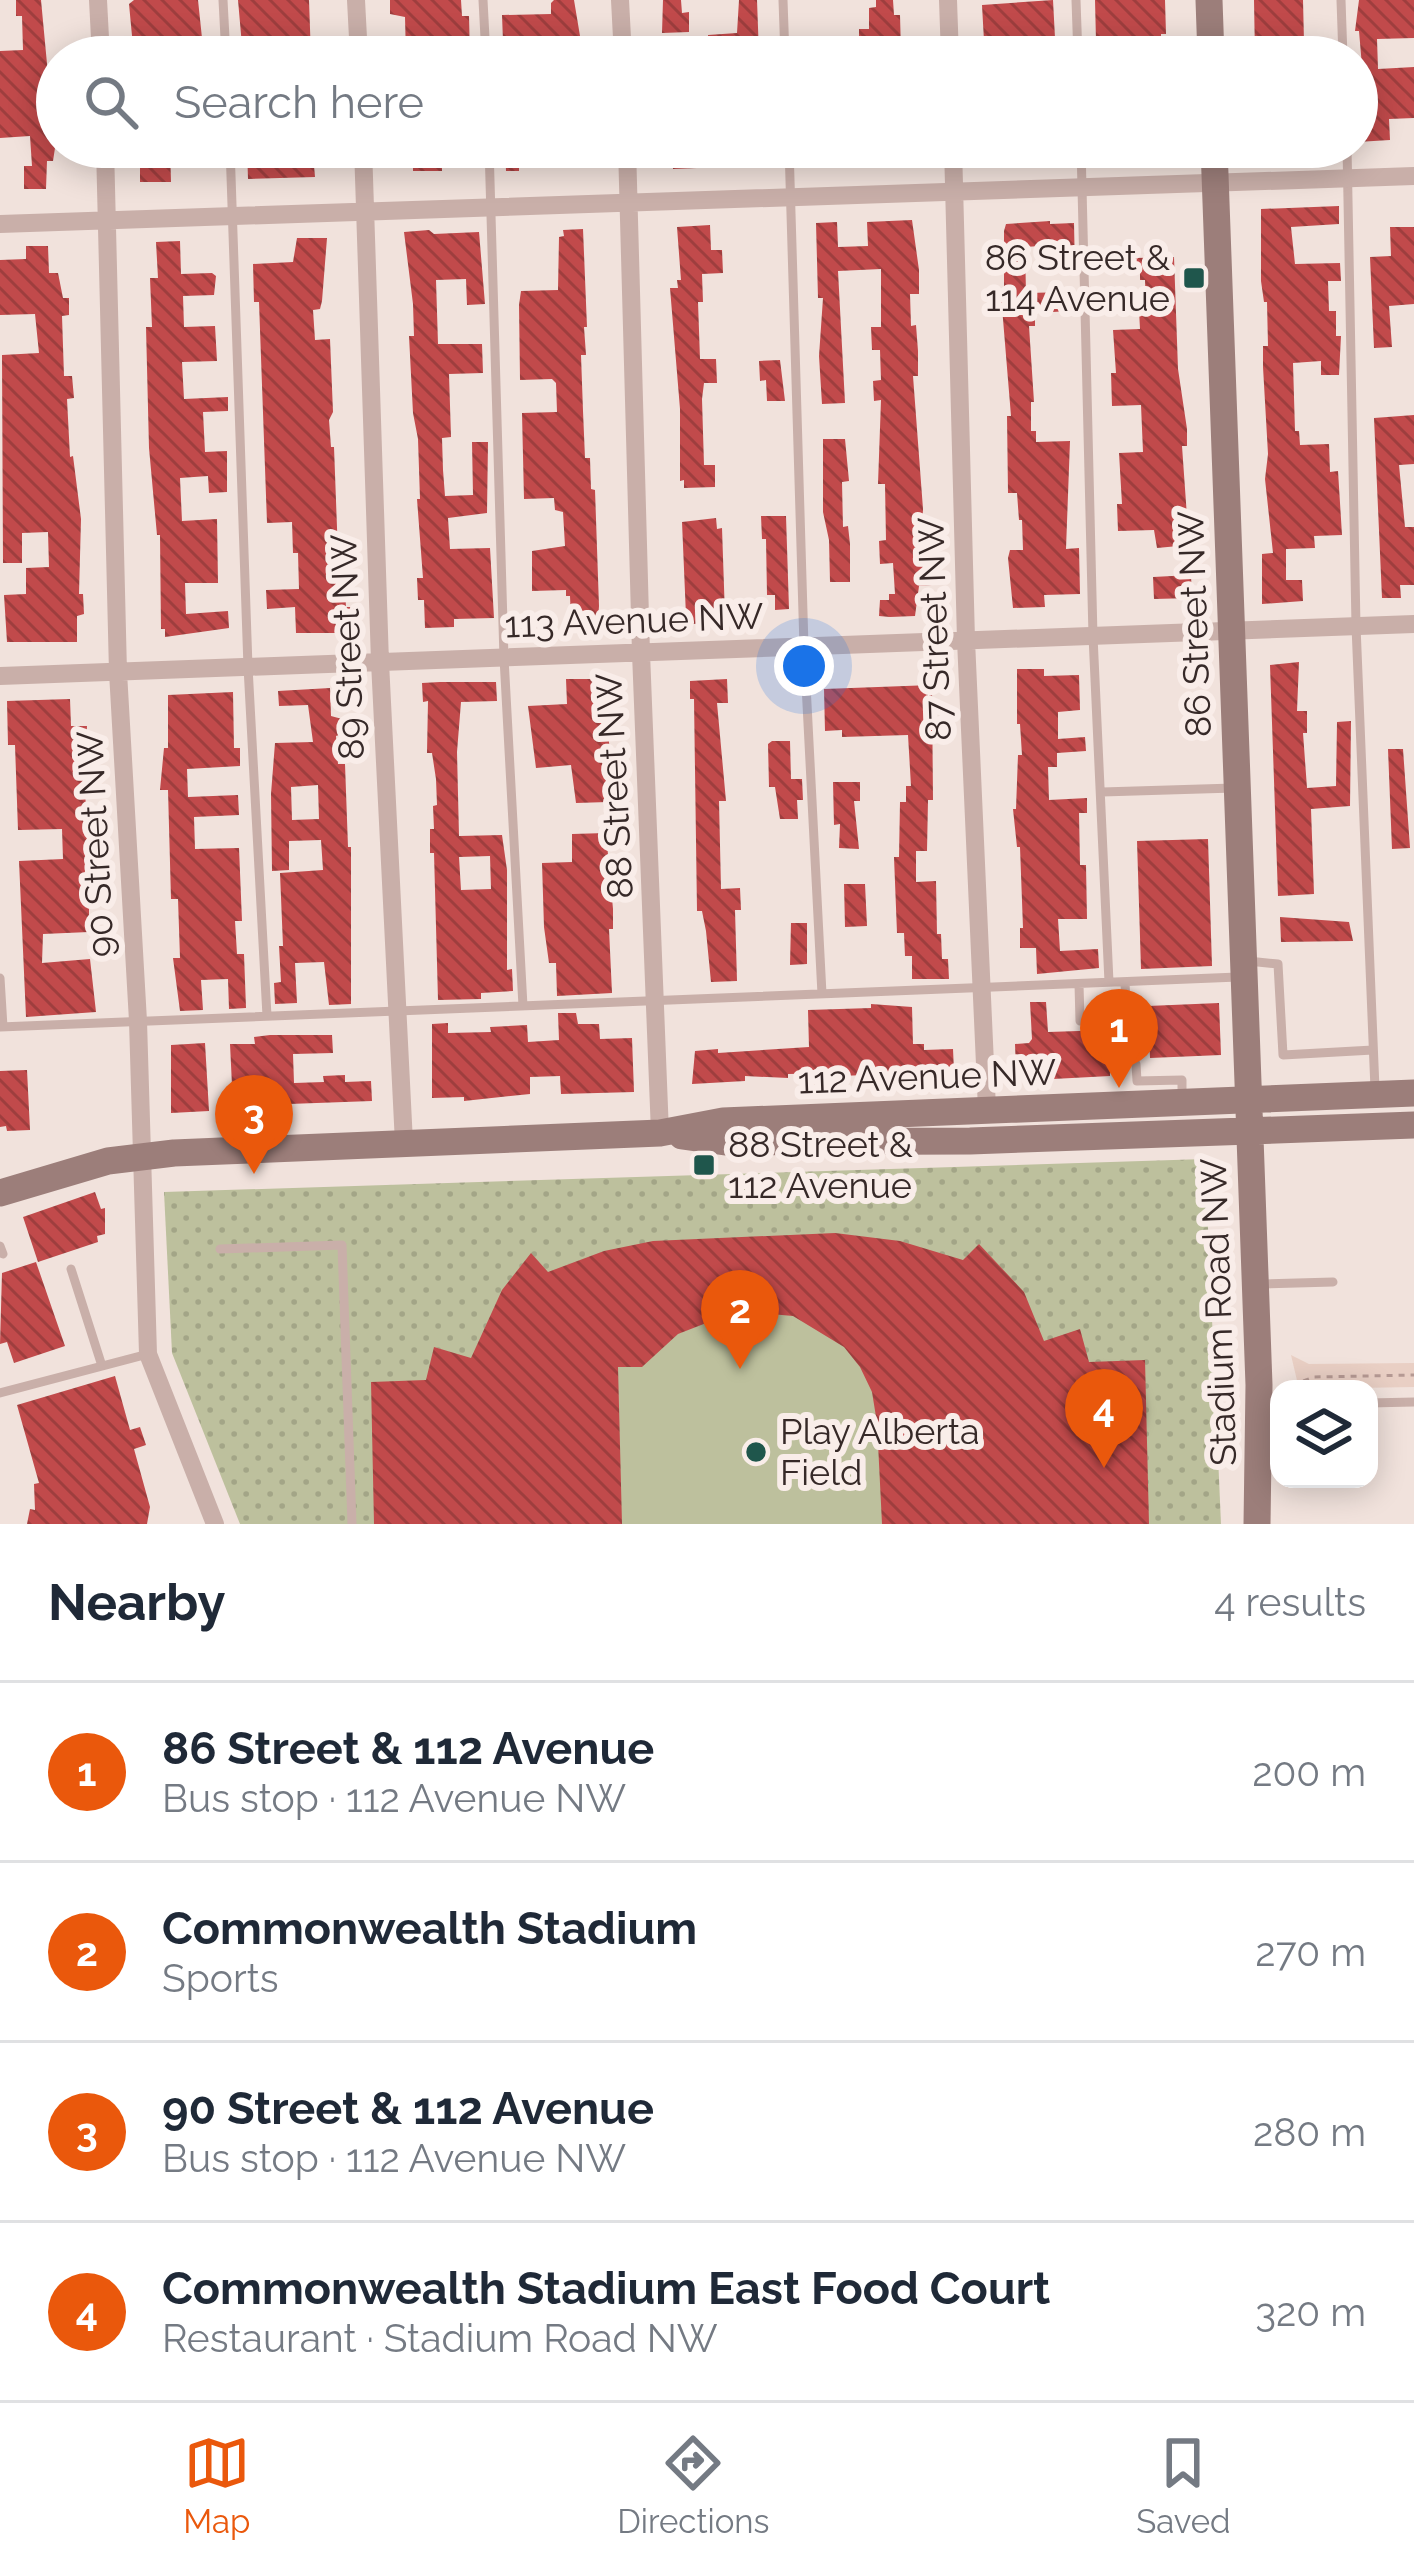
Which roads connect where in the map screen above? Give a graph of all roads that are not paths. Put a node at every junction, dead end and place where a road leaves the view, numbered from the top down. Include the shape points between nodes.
1 (98, 0) edge
2 (223, 0) edge
3 (356, 0) edge
4 (483, 0) edge
5 (620, 0) edge
6 (783, 0) edge
7 (948, 0) edge
8 (1076, 0) edge
9 (1209, 0) edge
10 (1341, 0) edge
11 (100, 36) edge
12 (225, 36) edge
13 (358, 36) edge
14 (485, 36) edge
15 (622, 36) edge
16 (784, 36) edge
17 (949, 36) edge
18 (1077, 36) edge
19 (1210, 36) edge
20 (1342, 36) edge
21 (106, 168) edge
22 (231, 168) edge
23 (364, 168) edge
24 (490, 168) edge
25 (628, 168) edge
26 (790, 168) edge
27 (954, 168) edge
28 (1082, 168) edge
29 (1215, 168) edge
30 (1348, 168) edge
31 (1414, 176) edge
32 (1348, 178) junction
33 (1216, 183) junction
34 (1083, 188) junction
35 (955, 192) junction
36 (791, 197) junction
37 (629, 203) junction
38 (492, 208) junction
39 (366, 212) junction
40 (234, 217) junction
41 (108, 220) junction
42 (0, 224) edge
43 (1414, 624) edge
44 (1356, 626) junction
45 (1230, 631) junction
46 (1093, 636) junction
47 (966, 640) junction
48 (804, 646) junction
49 (640, 652) junction
50 (504, 658) junction
51 (380, 662) junction
52 (248, 667) junction
53 (118, 672) junction
54 (0, 676) edge
55 (1237, 788) junction
56 (1102, 793) junction
57 (1243, 969) junction
58 (0, 978) edge
59 (1109, 982) junction
60 (1125, 982) junction
61 (1079, 984) junction
62 (983, 988) junction
63 (822, 994) junction
64 (656, 1000) junction
65 (523, 1006) junction
66 (398, 1011) junction
67 (267, 1016) junction
68 (138, 1021) junction
69 (1080, 1022) dead end
70 (1, 1027) edge
71 (1373, 1050) junction
72 (1414, 1093) edge
73 (1375, 1094) junction
74 (1248, 1099) junction
75 (1182, 1101) junction
76 (987, 1109) junction
77 (1414, 1124) edge
78 (1249, 1131) junction
79 (660, 1133) junction
80 (404, 1143) junction
81 (144, 1155) junction
82 (0, 1193) edge
83 (220, 1249) dead end
84 (71, 1270) dead end
85 (1333, 1282) dead end
86 (1255, 1284) junction
87 (148, 1354) junction
88 (102, 1366) junction
89 (0, 1393) edge
90 (1414, 1402) edge
91 (1378, 1403) edge
92 (1269, 1406) edge
93 (215, 1524) edge
94 (352, 1524) edge
95 (1257, 1524) edge

1 - 11 street
2 - 12 lane
3 - 13 street
4 - 14 lane
5 - 15 street
6 - 16 lane
7 - 17 street
8 - 18 lane
9 - 19 main road
10 - 20 lane
21 - 41 street, 90 Street NW
22 - 40 lane
23 - 39 street, 89 Street NW
24 - 38 lane
25 - 37 street, 88 Street NW
26 - 36 lane
27 - 35 street, 87 Street NW
28 - 34 lane
29 - 33 main road, 86 Street NW
30 - 32 lane
31 - 32 street
32 - 33 street
32 - 44 lane
33 - 34 street
33 - 45 main road, 86 Street NW
34 - 35 street
34 - 46 lane
35 - 36 street
35 - 47 street, 87 Street NW
36 - 37 street
36 - 48 lane
37 - 38 street
37 - 49 street, 88 Street NW
38 - 39 street
38 - 50 lane
39 - 40 street
39 - 51 street, 89 Street NW
40 - 41 street
40 - 52 lane
41 - 42 street
41 - 53 street, 90 Street NW
43 - 44 street, 113 Avenue NW
44 - 45 street, 113 Avenue NW
44 - 71 lane
45 - 46 street, 113 Avenue NW
45 - 55 main road, 86 Street NW
46 - 47 street, 113 Avenue NW
46 - 56 lane
47 - 48 street, 113 Avenue NW
47 - 62 street, 87 Street NW
48 - 49 street, 113 Avenue NW
48 - 63 lane
49 - 50 street, 113 Avenue NW
49 - 64 street, 88 Street NW
50 - 51 street, 113 Avenue NW
50 - 65 lane
51 - 52 street, 113 Avenue NW
51 - 66 street, 89 Street NW
52 - 53 street, 113 Avenue NW
52 - 67 lane
53 - 54 street, 113 Avenue NW
53 - 68 street, 90 Street NW
55 - 56 lane
55 - 57 main road, 86 Street NW
56 - 59 lane
57 - 60 lane
57 - 71 lane via 1278,964 1283,1055
57 - 74 main road, 86 Street NW
58 - 70 lane
59 - 60 lane
59 - 61 lane
60 - 75 lane via 1137,1081 1182,1080
61 - 62 lane
61 - 69 lane
62 - 63 lane
62 - 76 street, 87 Street NW
63 - 64 lane
64 - 65 lane
64 - 79 street, 88 Street NW
65 - 66 lane
66 - 67 lane
66 - 80 street, 89 Street NW
67 - 68 lane
68 - 70 lane
68 - 81 street, 90 Street NW
71 - 73 lane
72 - 73 main road, 112 Avenue NW
73 - 74 main road, 112 Avenue NW
74 - 75 main road, 112 Avenue NW
74 - 78 main road, Stadium Road NW
75 - 76 main road, 112 Avenue NW
76 - 79 main road, 112 Avenue NW via 723,1120
77 - 78 main road, 112 Avenue NW
78 - 79 main road, 112 Avenue NW via 725,1142
78 - 86 main road, Stadium Road NW
79 - 80 main road, 112 Avenue NW
80 - 81 main road, 112 Avenue NW
81 - 82 main road, 112 Avenue NW
81 - 87 street, 90 Street NW
83 - 94 lane via 342,1245
84 - 88 lane
85 - 86 lane
86 - 92 main road, Stadium Road NW
87 - 88 lane
87 - 93 street, 90 Street NW
88 - 89 lane
90 - 91 lane
92 - 95 main road, Stadium Road NW

